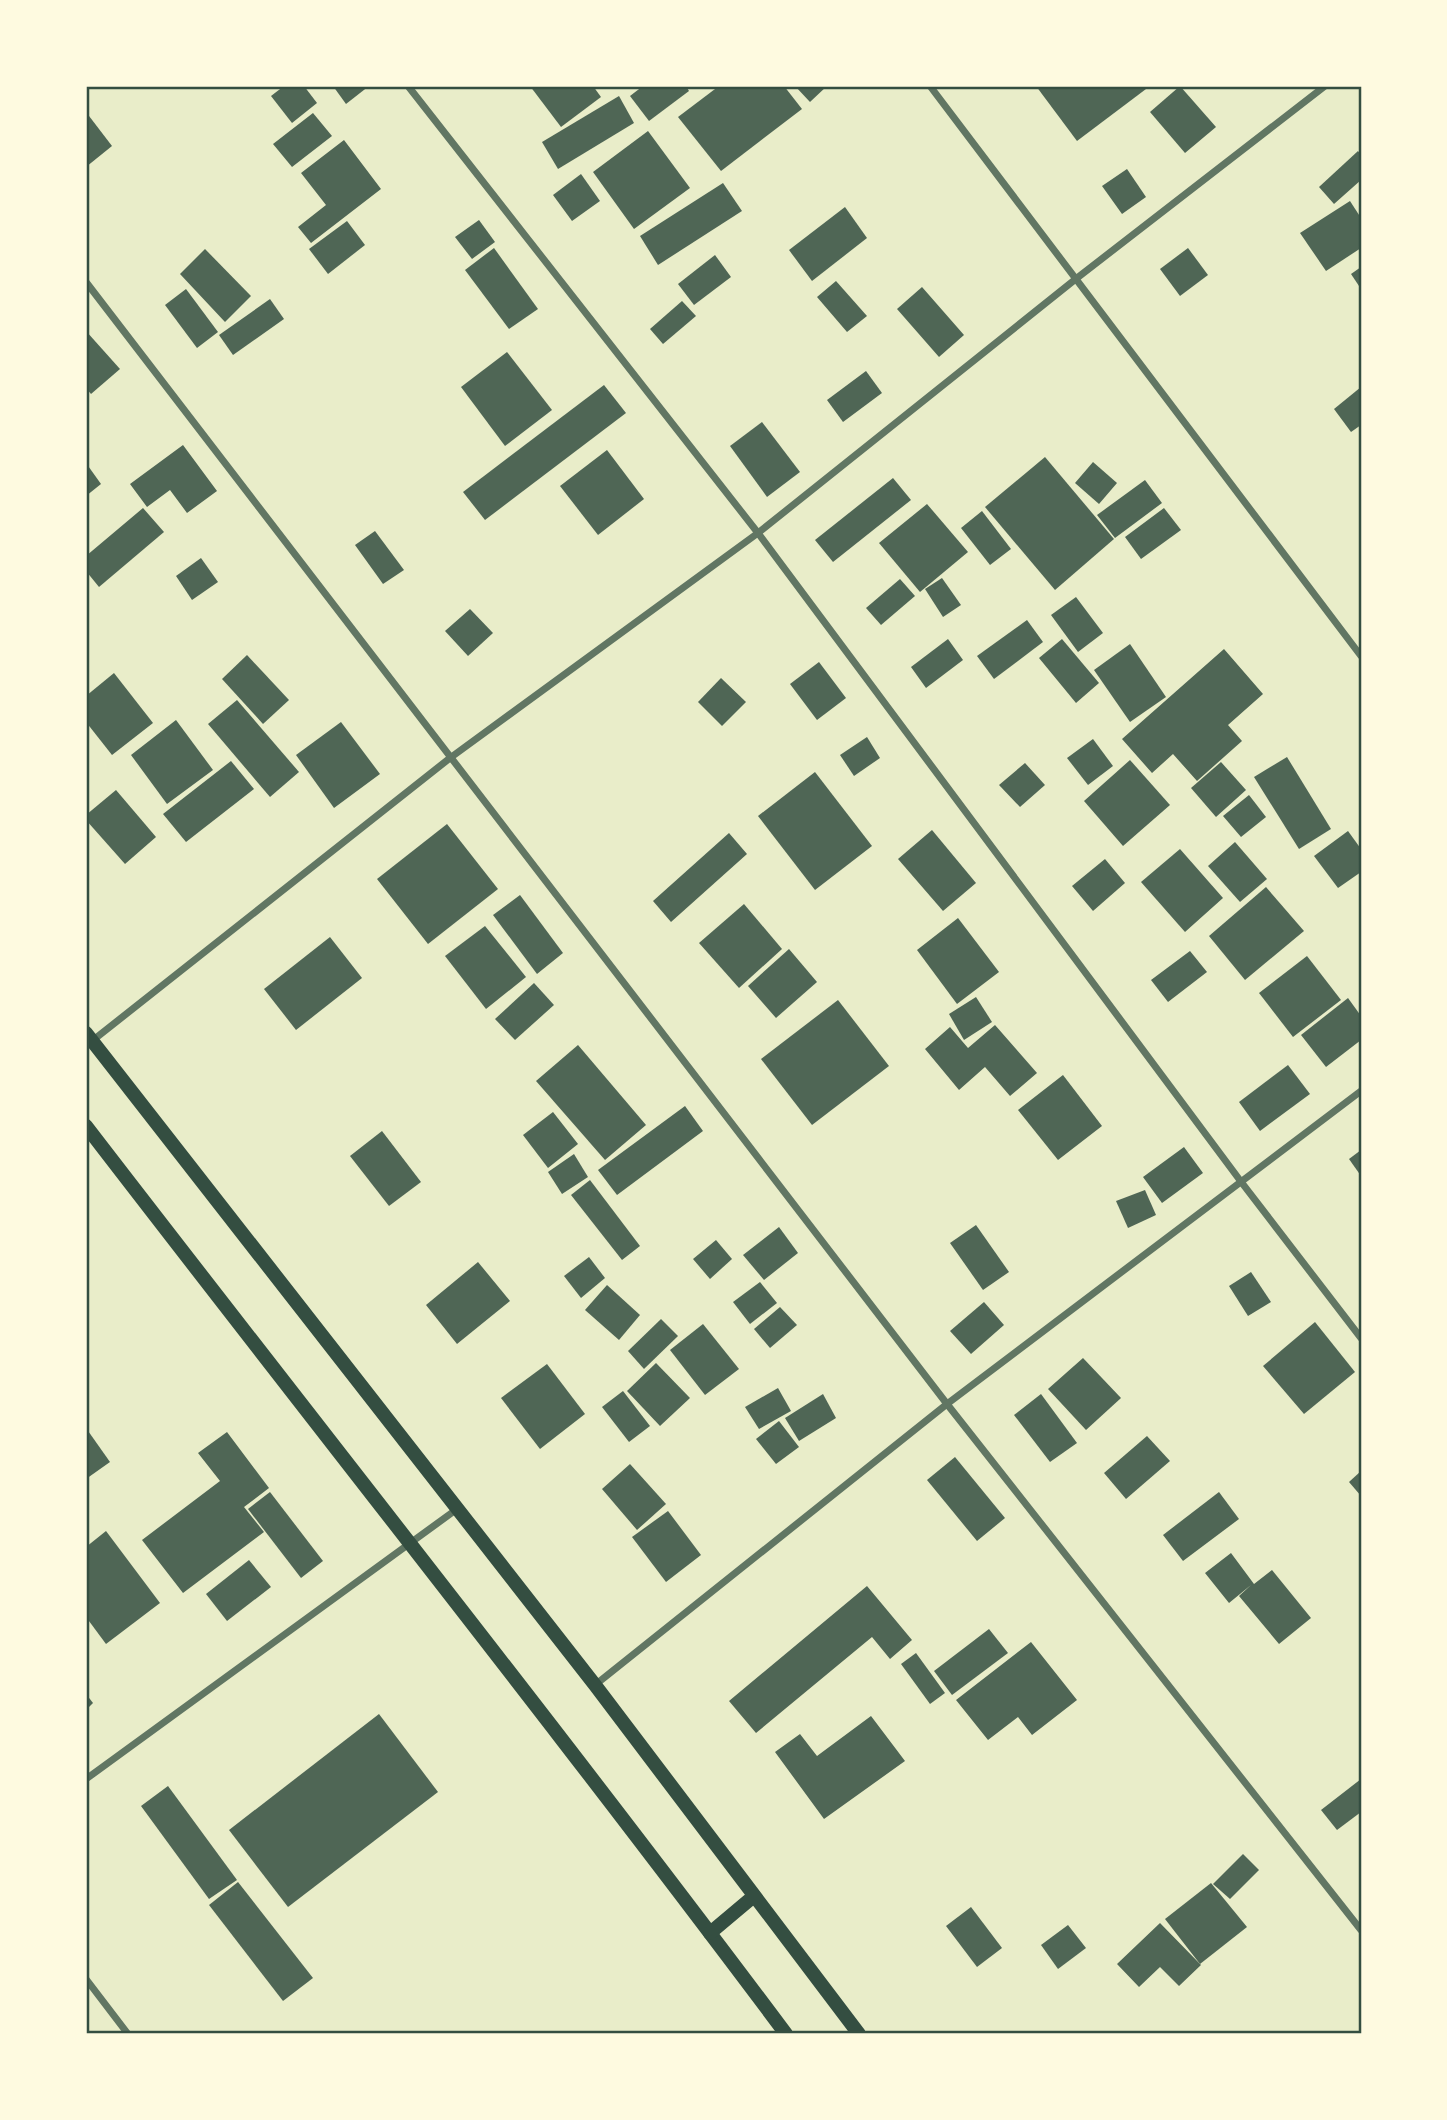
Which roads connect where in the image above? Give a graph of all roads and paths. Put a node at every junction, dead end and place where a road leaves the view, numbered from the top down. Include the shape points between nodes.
1 (408, 86) edge
2 (930, 86) edge
3 (1325, 86) edge
4 (1077, 278) junction
5 (86, 282) edge
6 (758, 533) junction
7 (1361, 656) edge
8 (450, 758) junction
9 (89, 1037) edge
10 (1361, 1091) edge
11 (86, 1126) edge
12 (1241, 1183) junction
13 (1361, 1338) edge
14 (947, 1404) junction
15 (457, 1510) junction
16 (414, 1544) junction
17 (595, 1685) junction
18 (86, 1779) edge
19 (754, 1896) junction
20 (1361, 1930) edge
21 (710, 1933) junction
22 (86, 1979) edge
23 (128, 2034) edge
24 (786, 2034) edge
25 (859, 2034) edge

1 - 6 street
2 - 4 street
3 - 4 street
4 - 6 street
4 - 7 street
5 - 8 street
6 - 8 street
6 - 12 street
8 - 9 street
8 - 14 street
9 - 15 main road
10 - 12 street
11 - 16 main road
12 - 13 street
12 - 14 street
14 - 17 street
14 - 20 street
15 - 16 street
15 - 17 main road
16 - 18 street
16 - 21 main road
17 - 19 main road
19 - 21 main road
19 - 25 main road
21 - 24 main road
22 - 23 street

